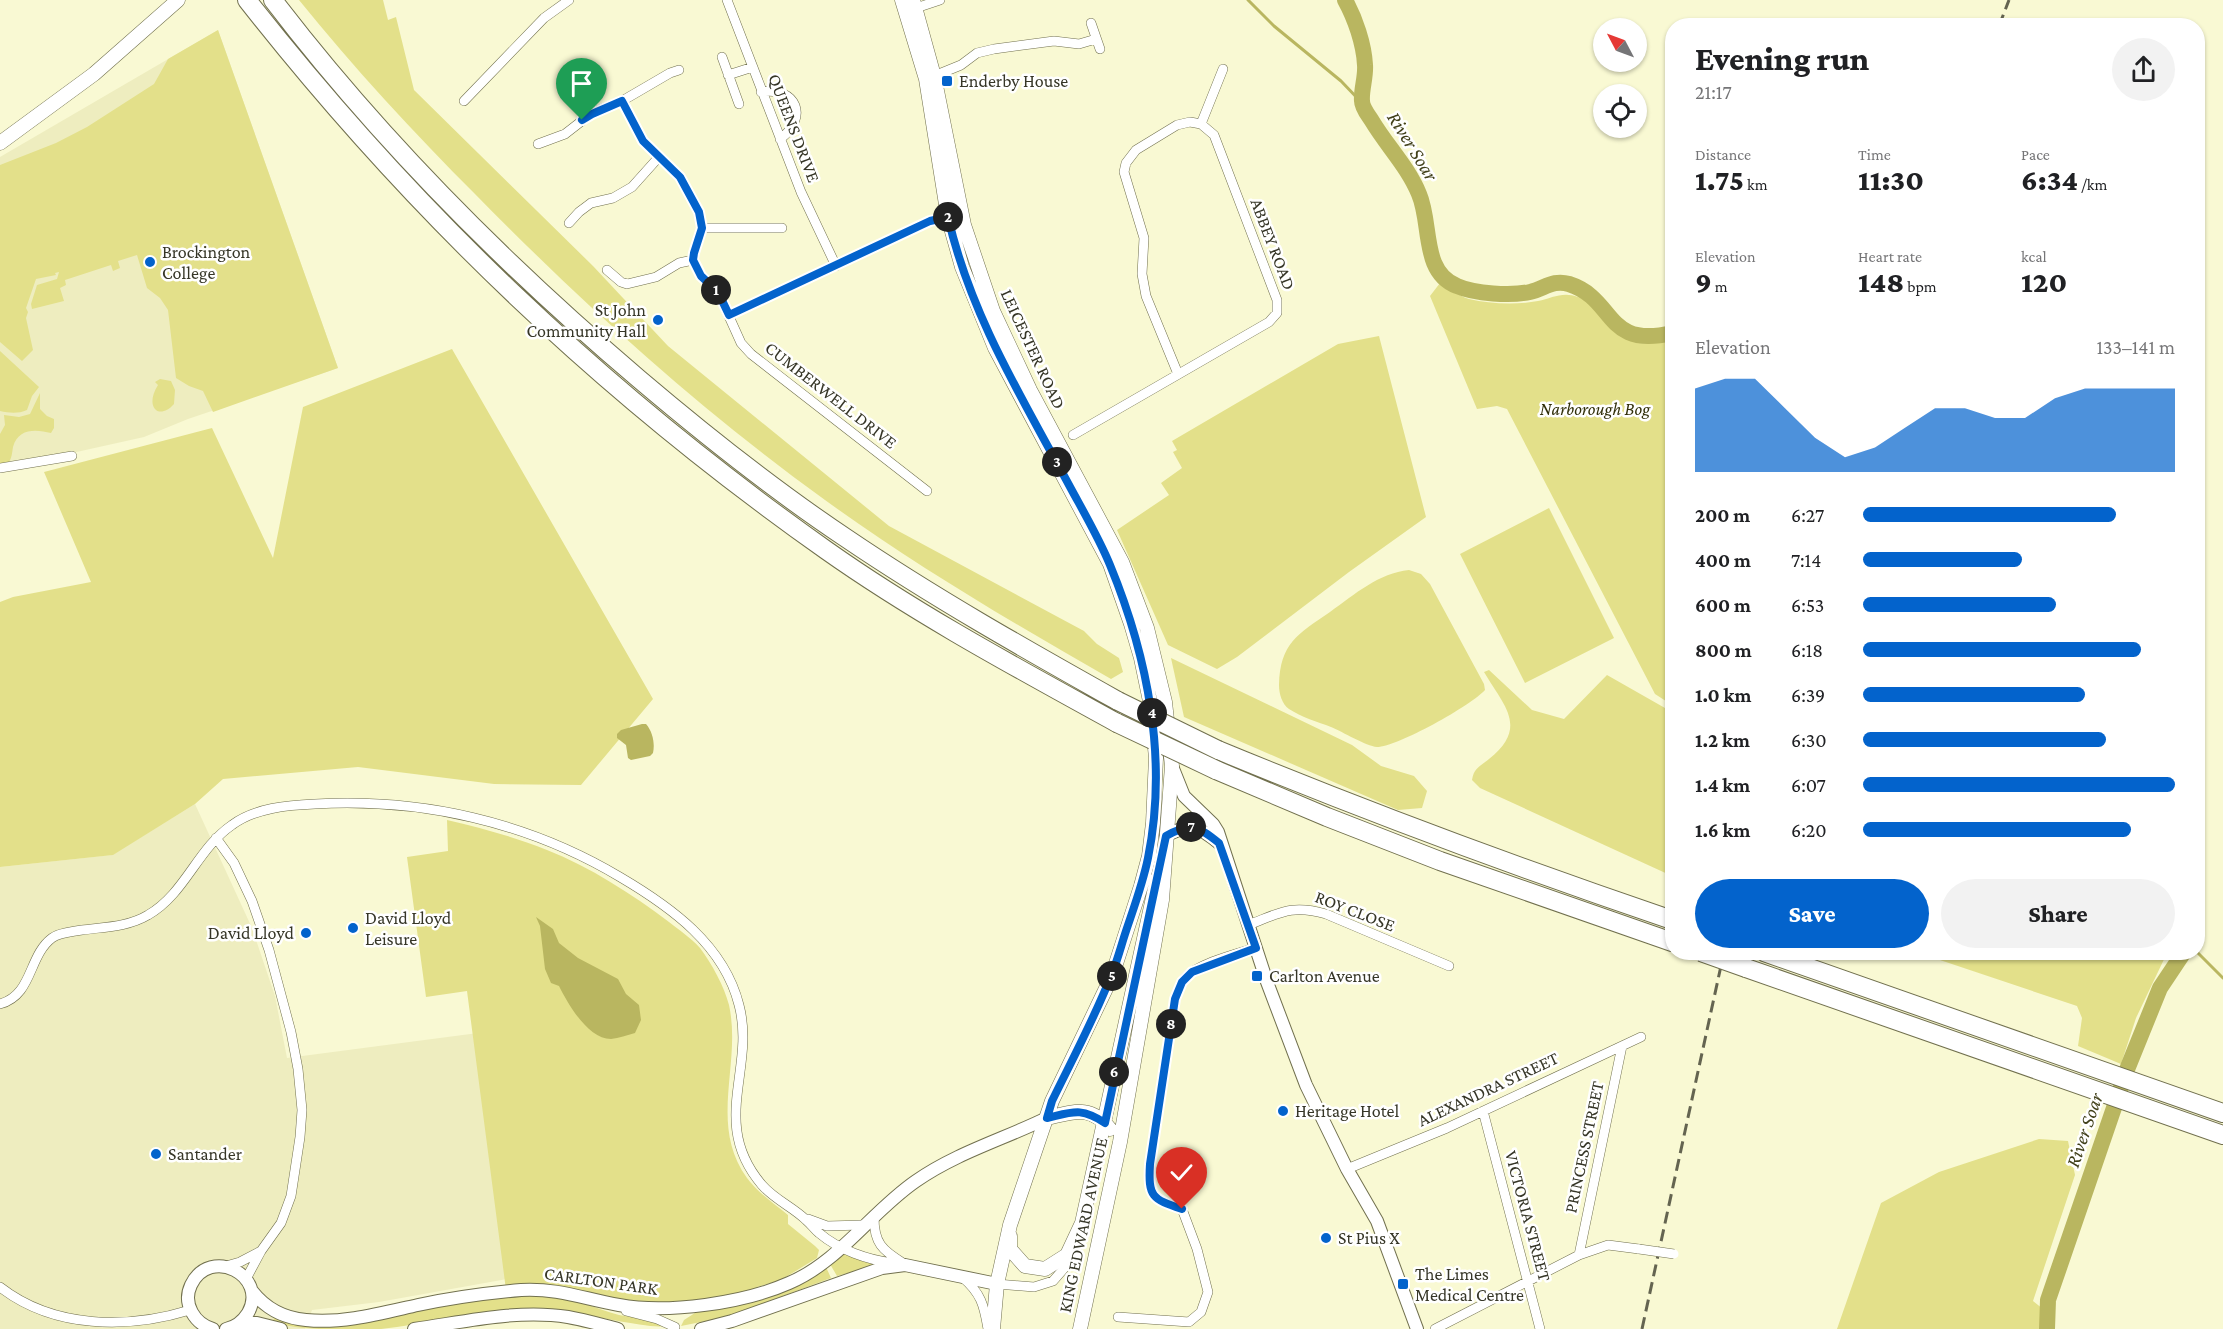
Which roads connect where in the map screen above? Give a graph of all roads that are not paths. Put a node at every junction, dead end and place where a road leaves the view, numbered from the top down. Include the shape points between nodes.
1 (178, 0) edge
2 (247, 0) edge
3 (273, 0) edge
4 (569, 0) edge
5 (727, 0) edge
6 (902, 0) edge
7 (940, 0) edge
8 (915, 4) edge
9 (1091, 23) dead end
10 (722, 57) dead end
11 (666, 63) dead end
12 (753, 67) junction
13 (1223, 69) dead end
14 (728, 75) junction
15 (934, 76) junction
16 (761, 92) junction
17 (464, 101) dead end
18 (622, 101) junction
19 (739, 104) dead end
20 (1201, 124) junction
21 (550, 127) dead end
22 (555, 138) junction
23 (780, 139) junction
24 (0, 143) edge
25 (538, 144) dead end
26 (658, 158) junction
27 (948, 217) junction
28 (569, 224) dead end
29 (702, 228) junction
30 (782, 228) dead end
31 (693, 260) junction
32 (836, 266) junction
33 (607, 270) dead end
34 (729, 315) junction
35 (1178, 374) junction
36 (1073, 435) dead end
37 (72, 456) dead end
38 (0, 468) edge
39 (927, 491) dead end
40 (1141, 658) joint
41 (1156, 662) joint
42 (1172, 766) junction
43 (216, 838) junction
44 (1166, 840) junction
45 (1219, 843) junction
46 (1665, 918) edge
47 (1248, 925) junction
48 (1665, 940) edge
49 (1256, 948) junction
50 (1724, 960) edge
51 (1787, 960) edge
52 (1449, 966) dead end
53 (0, 1004) edge
54 (1641, 1037) dead end
55 (1622, 1046) junction
56 (1483, 1111) junction
57 (2223, 1113) edge
58 (1047, 1118) junction
59 (1105, 1123) junction
60 (2223, 1135) edge
61 (1120, 1142) junction
62 (1347, 1169) junction
63 (874, 1217) junction
64 (805, 1219) junction
65 (1082, 1223) junction
66 (863, 1225) junction
67 (1010, 1225) junction
68 (841, 1247) junction
69 (261, 1251) junction
70 (1674, 1254) dead end
71 (1579, 1255) junction
72 (905, 1265) junction
73 (226, 1266) junction
74 (959, 1275) junction
75 (246, 1279) junction
76 (1528, 1281) junction
77 (997, 1284) junction
78 (0, 1287) edge
79 (252, 1291) junction
80 (604, 1302) junction
81 (190, 1310) junction
82 (1118, 1317) dead end
83 (240, 1323) junction
84 (675, 1327) dead end
85 (213, 1329) edge
86 (226, 1329) edge
87 (281, 1329) edge
88 (414, 1329) edge
89 (618, 1329) edge
90 (701, 1329) edge
91 (988, 1329) edge
92 (993, 1329) edge
93 (1080, 1329) edge
94 (1417, 1329) edge
95 (1436, 1329) edge
96 (1540, 1329) edge

1 - 24 main road via 94,74
2 - 48 highway, bridge via 336,109 500,282 633,402 828,552 968,640 1117,723 1216,770 1430,857
3 - 46 highway, bridge via 395,145 559,310 675,409 843,537 930,593 1118,701 1218,750 1454,843
4 - 17 street via 544,18
5 - 12 street, QUEENS DRIVE
6 - 27 main road, LEICESTER ROAD via 926,79
7 - 8 street
8 - 15 main road, LEICESTER ROAD
9 - 15 street via 1098,44 1054,41 994,49 977,53 961,65
10 - 14 street
11 - 18 street via 675,72
12 - 14 street
12 - 16 street, QUEENS DRIVE
13 - 20 street
14 - 19 street
15 - 41 main road, LEICESTER ROAD via 964,225 993,311 1030,390 1122,562
16 - 23 street, QUEENS DRIVE
16 - 23 street via 780,92 795,105 795,122
18 - 22 street via 592,114
18 - 26 street via 643,141
20 - 35 street via 1177,125 1136,150 1124,171 1144,238 1142,274 1146,296
20 - 35 street, ABBEY ROAD via 1214,135 1278,307 1269,322
21 - 22 street
22 - 25 street
23 - 32 street, QUEENS DRIVE
26 - 28 street via 615,203 591,204
26 - 29 street via 680,177 699,212
27 - 32 street via 930,221
27 - 40 main road, LEICESTER ROAD via 971,295 995,348 1110,564
29 - 30 street
29 - 31 street
31 - 33 street via 679,263 656,277 627,284
31 - 34 street, CUMBERWELL DRIVE via 701,276 718,292
32 - 34 street
34 - 39 street, CUMBERWELL DRIVE via 741,344 751,354
35 - 36 street, ABBEY ROAD
37 - 38 street
40 - 58 main road, KING EDWARD AVENUE via 1156,758 1149,855 1112,976
41 - 42 main road, KING EDWARD AVENUE
42 - 44 main road, KING EDWARD AVENUE
42 - 45 street via 1184,796 1213,824
43 - 53 street via 178,890 158,909 135,922 57,935 44,947 21,992
43 - 64 street via 234,823 287,806 340,802 415,806 502,825 549,842 620,877 692,928 724,968 743,1027 735,1118 740,1147 764,1187
43 - 69 street via 234,863 252,901 280,988 298,1069 302,1110 294,1181 280,1223
44 - 45 street via 1182,827 1191,827 1207,832
44 - 59 main road, KING EDWARD AVENUE
44 - 61 main road, KING EDWARD AVENUE via 1162,900
45 - 47 street
47 - 49 street
47 - 52 street, ROY CLOSE via 1288,910 1309,909
49 - 62 street via 1306,1085
49 - 82 street via 1199,968 1182,982 1175,999 1150,1164 1149,1186 1158,1201 1182,1209 1197,1249 1208,1292 1201,1312 1189,1322
50 - 60 highway, bridge
51 - 57 highway
54 - 55 street, ALEXANDRA STREET
55 - 56 street, ALEXANDRA STREET
55 - 71 street, PRINCESS STREET
56 - 62 street, ALEXANDRA STREET
56 - 76 street, VICTORIA STREET
58 - 59 main road via 1078,1111
58 - 63 street, CARLTON PARK via 944,1163 915,1181
58 - 67 main road, KING EDWARD AVENUE
59 - 61 main road
59 - 65 main road, KING EDWARD AVENUE
61 - 93 main road, KING EDWARD AVENUE
62 - 94 street via 1377,1221
63 - 66 street, CARLTON PARK
63 - 72 street via 874,1233 886,1253
64 - 66 street via 828,1226
64 - 68 street via 818,1233
65 - 67 main road, KING EDWARD AVENUE via 1067,1255 1045,1269 1025,1266 1010,1249
65 - 77 street via 1074,1257 1053,1281 1034,1287
66 - 68 street, CARLTON PARK
67 - 77 main road, KING EDWARD AVENUE
68 - 72 street via 880,1262
68 - 80 street, CARLTON PARK via 791,1282 732,1299 667,1308
69 - 73 street
69 - 75 street
70 - 71 street, bridge via 1608,1245
71 - 76 street
72 - 74 street
72 - 90 street via 882,1268
73 - 75 street
73 - 81 street via 210,1267 195,1278 188,1299
74 - 77 street
74 - 91 street via 974,1287 984,1305
75 - 79 street, CARLTON PARK
76 - 95 street
76 - 96 street, VICTORIA STREET
77 - 92 main road, KING EDWARD AVENUE
78 - 81 street via 56,1319 97,1328 146,1326 171,1321
79 - 80 street, CARLTON PARK via 274,1312 289,1318 324,1321 521,1290 563,1291
79 - 83 street via 250,1309
80 - 84 street
81 - 85 street via 202,1324
83 - 86 street
83 - 87 street
88 - 89 street via 548,1315

